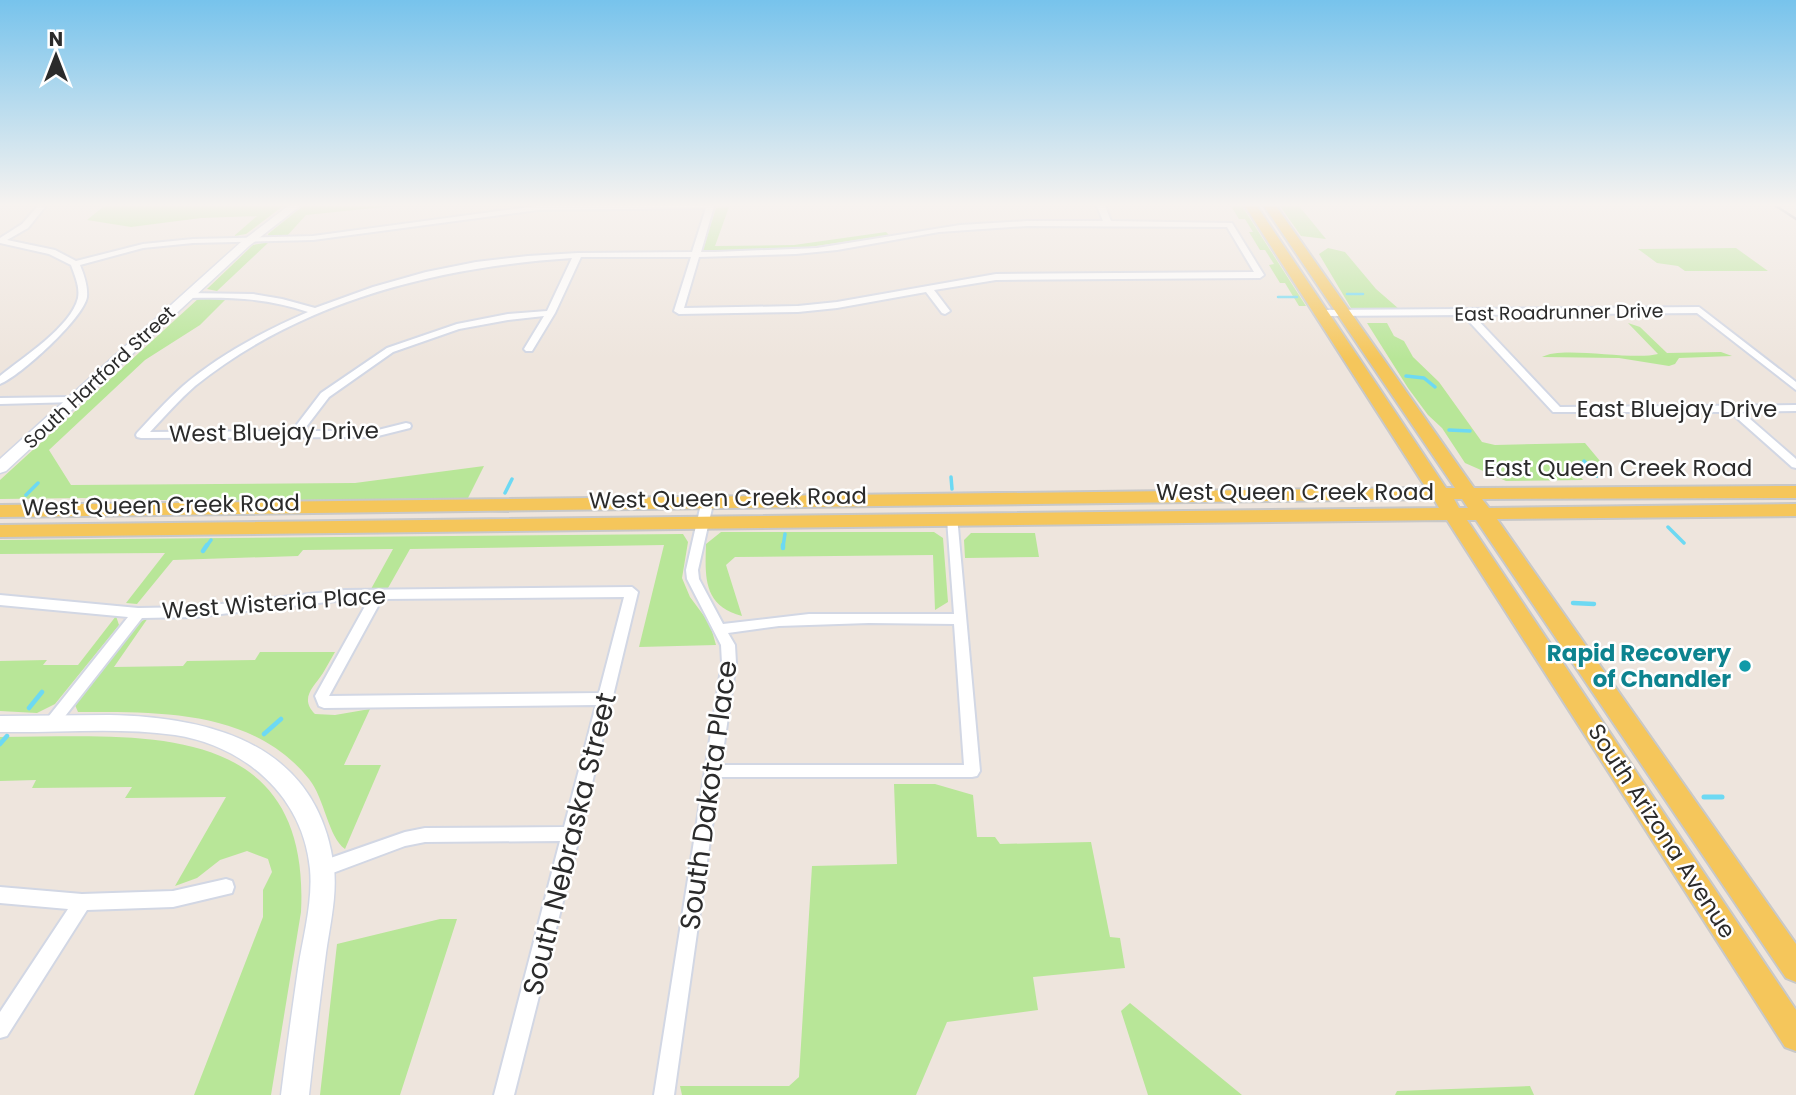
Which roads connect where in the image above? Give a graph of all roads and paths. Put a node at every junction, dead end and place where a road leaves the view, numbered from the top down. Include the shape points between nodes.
1 (63, 257) edge
2 (101, 257) edge
3 (231, 257) edge
4 (549, 257) edge
5 (577, 257) edge
6 (694, 257) edge
7 (1249, 257) edge
8 (1285, 257) edge
9 (1305, 257) edge
10 (75, 264) junction
11 (1260, 275) joint
12 (928, 288) junction
13 (189, 295) junction
14 (315, 311) junction
15 (679, 311) joint
16 (945, 311) dead end
17 (1466, 312) junction
18 (551, 313) junction
19 (1324, 317) junction
20 (1347, 317) junction
21 (529, 349) dead end
22 (0, 381) edge
23 (1796, 387) edge
24 (74, 400) junction
25 (0, 401) edge
26 (1732, 408) junction
27 (1796, 408) edge
28 (406, 426) dead end
29 (296, 433) junction
30 (1796, 465) edge
31 (0, 468) edge
32 (1796, 492) edge
33 (1441, 493) junction
34 (1470, 493) junction
35 (1796, 510) edge
36 (0, 511) edge
37 (705, 513) junction
38 (1456, 516) junction
39 (1485, 516) junction
40 (953, 519) junction
41 (0, 531) edge
42 (632, 592) joint
43 (377, 594) junction
44 (0, 600) edge
45 (138, 612) junction
46 (959, 619) junction
47 (720, 629) junction
48 (607, 699) junction
49 (324, 702) joint
50 (0, 724) edge
51 (50, 725) junction
52 (714, 771) junction
53 (572, 834) junction
54 (1666, 837) junction
55 (1706, 837) junction
56 (322, 869) junction
57 (226, 887) dead end
58 (0, 895) edge
59 (82, 902) junction
60 (1796, 968) edge
61 (0, 1029) edge
62 (1796, 1036) edge
63 (295, 1095) edge
64 (504, 1095) edge
65 (664, 1095) edge

1 - 10 street
2 - 10 street
3 - 13 street, South Hartford Street
4 - 14 street via 483,262 408,279
5 - 18 street
6 - 15 street
7 - 11 street
8 - 19 main road, South Arizona Avenue
9 - 20 main road, South Arizona Avenue
10 - 22 street via 83,286 80,304 61,328
11 - 12 street via 996,277
12 - 15 street via 798,309
12 - 16 street
13 - 14 street via 273,297
13 - 24 street, South Hartford Street
14 - 29 street, West Bluejay Drive via 234,353 191,384 141,435
17 - 20 street, East Roadrunner Drive via 1419,314 1401,320
17 - 23 street, East Roadrunner Drive via 1699,310
17 - 26 street, East Bluejay Drive via 1558,410
18 - 21 street
18 - 29 street via 457,327 390,350 325,395
19 - 20 street, East Roadrunner Drive
19 - 33 main road, South Arizona Avenue
20 - 34 main road, South Arizona Avenue
24 - 25 street
24 - 31 street, South Hartford Street
26 - 27 street, East Bluejay Drive
26 - 30 street
28 - 29 street, West Bluejay Drive via 374,434
32 - 34 main road, East Queen Creek Road
33 - 34 main road, East Queen Creek Road
33 - 37 main road, West Queen Creek Road
33 - 38 main road, South Arizona Avenue
34 - 39 main road, South Arizona Avenue
35 - 39 main road, East Queen Creek Road
36 - 37 main road, West Queen Creek Road
37 - 40 main road, West Queen Creek Road
37 - 41 main road, West Queen Creek Road
37 - 47 street, South Dakota Place via 692,579
38 - 39 main road, East Queen Creek Road
38 - 40 main road, West Queen Creek Road
38 - 54 main road, South Arizona Avenue
39 - 55 main road, South Arizona Avenue
40 - 46 street
42 - 43 street, West Wisteria Place
42 - 48 street, South Nebraska Street
43 - 45 street, West Wisteria Place via 317,596 195,612
43 - 49 street via 322,696
44 - 45 street, West Wisteria Place
45 - 51 street
46 - 47 street via 800,619
46 - 52 street via 972,771
47 - 52 street, South Dakota Place via 728,645 729,663
48 - 49 street
48 - 53 street, South Nebraska Street
50 - 51 street
51 - 56 street via 174,727 220,737 253,752 281,777 302,805
52 - 65 street, South Dakota Place
53 - 56 street via 425,835
53 - 64 street, South Nebraska Street
54 - 55 main road
54 - 62 main road, South Arizona Avenue
55 - 60 main road, South Arizona Avenue
56 - 63 street
57 - 59 street via 173,900
58 - 59 street
59 - 61 street

